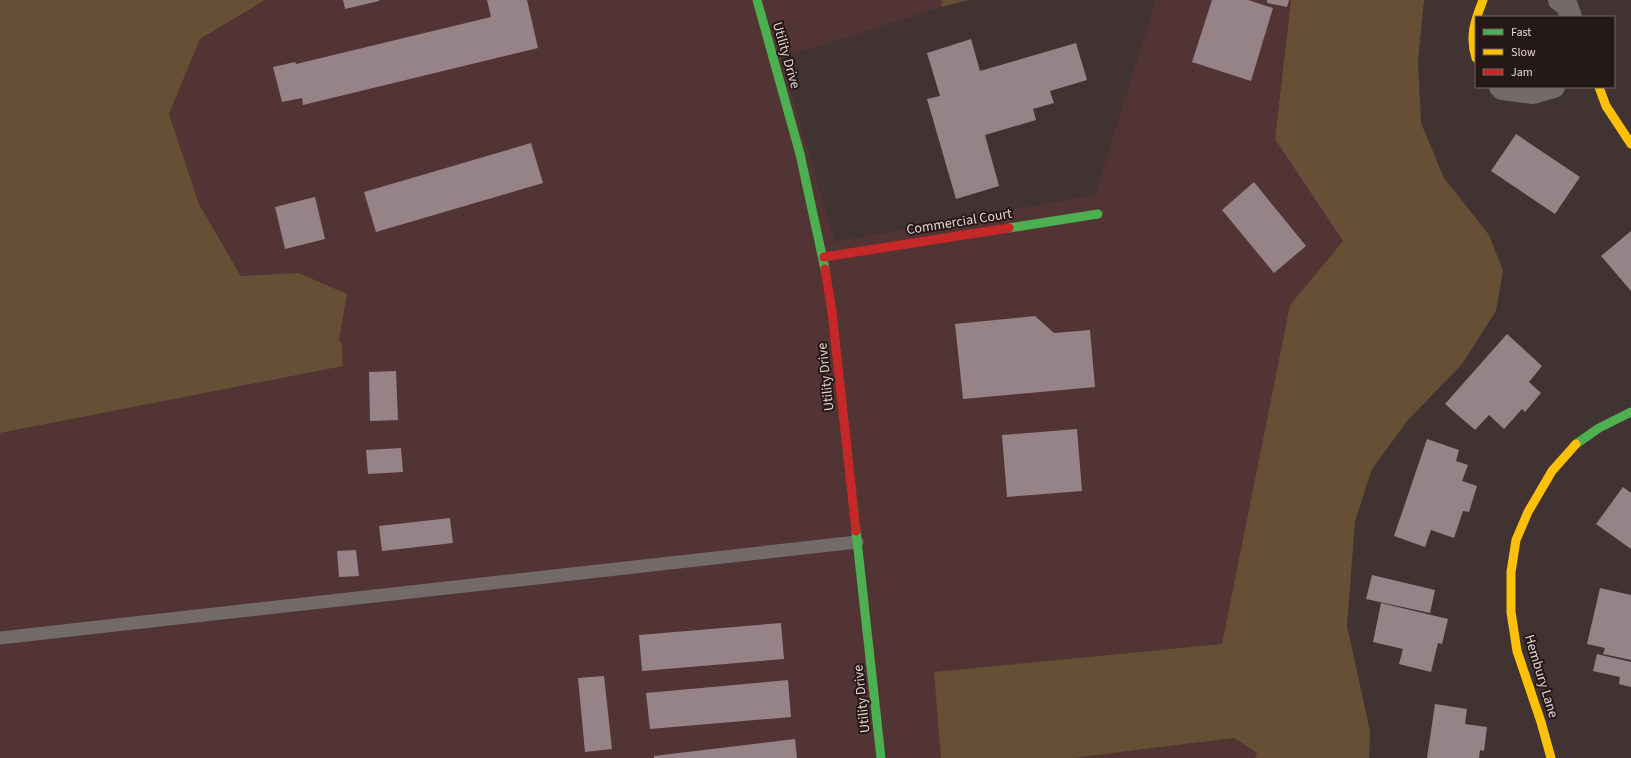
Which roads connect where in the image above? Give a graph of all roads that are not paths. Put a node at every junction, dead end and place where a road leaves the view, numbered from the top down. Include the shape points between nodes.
1 (757, 0) edge
2 (1483, 0) edge
3 (1559, 0) edge
4 (1476, 16) edge
5 (1571, 16) edge
6 (1475, 18) edge
7 (1475, 55) edge
8 (1501, 88) edge
9 (1550, 88) edge
10 (1599, 88) edge
11 (1631, 144) edge
12 (1098, 214) dead end
13 (824, 257) junction
14 (1631, 412) edge
15 (858, 542) junction
16 (0, 638) edge
17 (881, 758) edge
18 (1551, 758) edge

1 - 13 street, Utility Drive via 804,166
2 - 4 street
3 - 5 street via 1567,6
6 - 7 street via 1472,25
8 - 9 street via 1533,93
10 - 11 street via 1606,106
12 - 13 street, Commercial Court
13 - 15 street, Utility Drive
14 - 18 street, Hembury Lane via 1598,428 1558,461 1543,483 1515,545 1511,580 1512,619 1517,652
15 - 16 lane
15 - 17 street, Utility Drive

